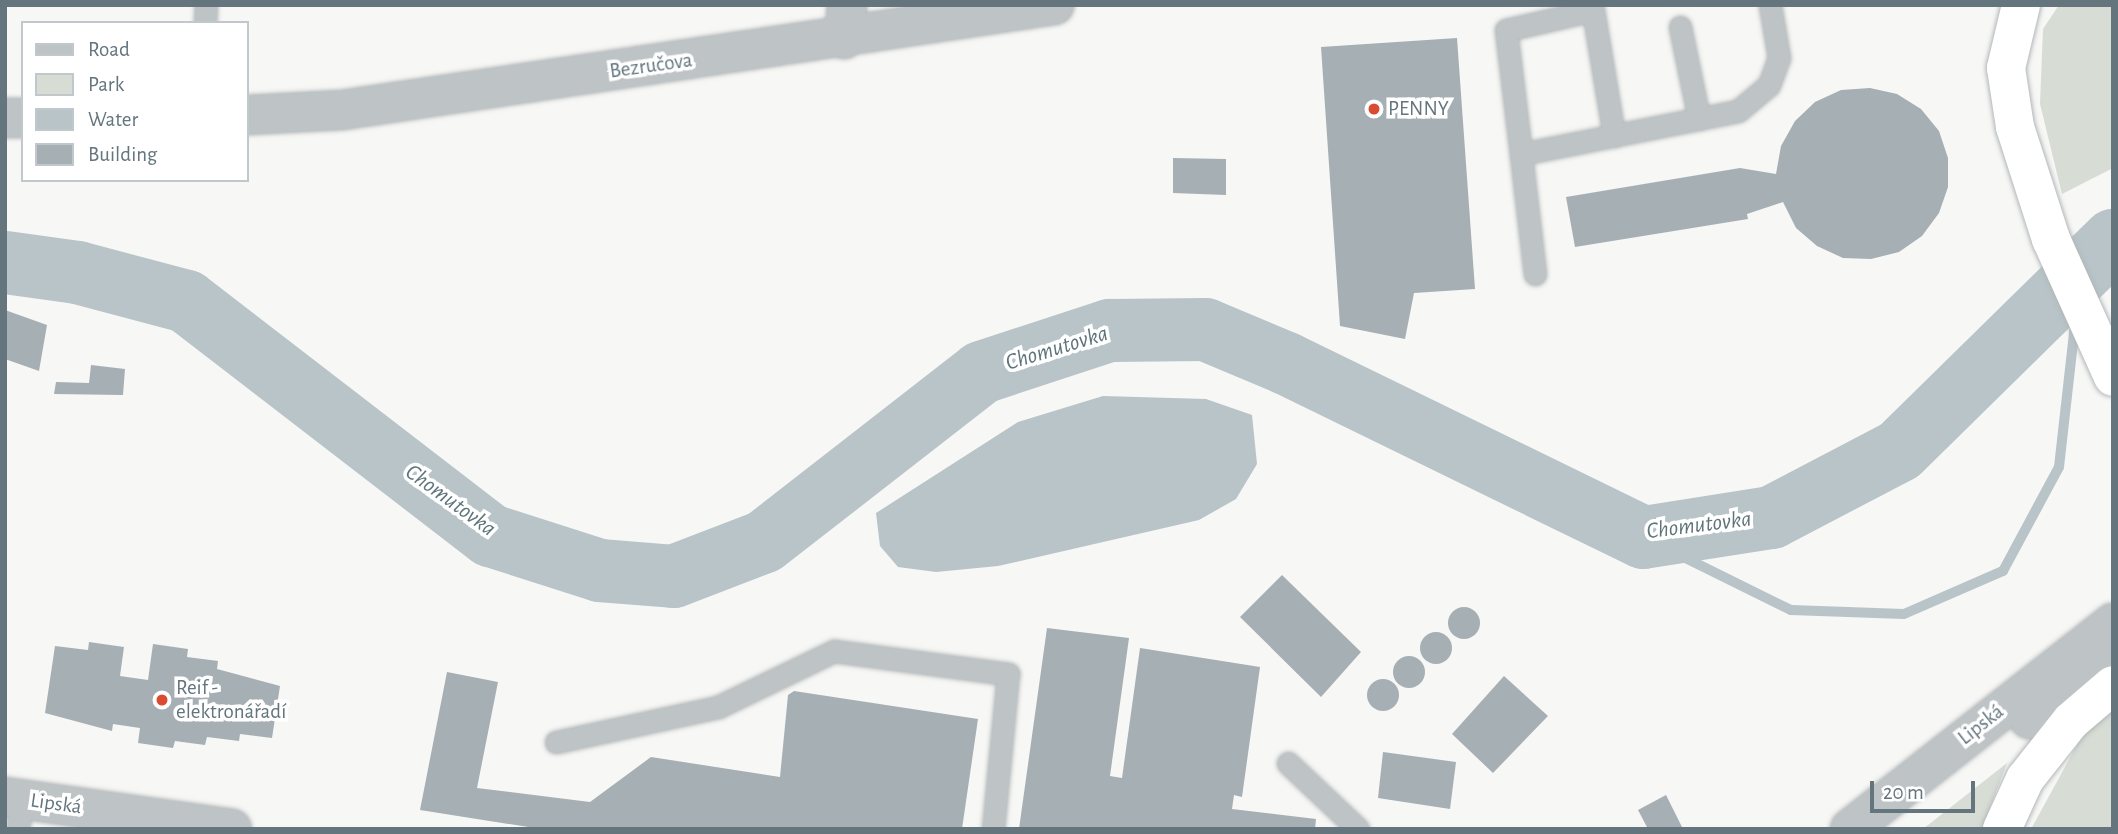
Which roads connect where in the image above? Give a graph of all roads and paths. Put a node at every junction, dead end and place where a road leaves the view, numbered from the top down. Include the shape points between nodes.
1 (1054, 5) edge
2 (1770, 5) edge
3 (2021, 5) edge
4 (846, 22) edge
5 (1679, 27) dead end
6 (248, 115) edge
7 (1699, 119) junction
8 (1614, 136) junction
9 (1521, 154) junction
10 (1535, 274) dead end
11 (2113, 377) edge
12 (2113, 623) edge
13 (2113, 659) edge
14 (2113, 685) edge
15 (556, 742) dead end
16 (1288, 763) dead end
17 (15, 808) edge
18 (232, 829) edge
19 (993, 829) edge
20 (1358, 829) edge
21 (1850, 829) edge
22 (1891, 829) edge
23 (2003, 829) edge

1 - 4 street, Bezručova
2 - 7 lane via 1779,58 1769,85 1738,111
3 - 11 highway via 2006,68 2015,127 2051,239 2094,344
4 - 6 street, Bezručova via 342,110
5 - 7 lane
7 - 8 lane
8 - 9 lane
8 - 9 lane via 1593,10 1506,30
9 - 10 lane
12 - 21 street, Lipská
13 - 22 street, Lipská
14 - 23 highway via 2071,721 2033,770
15 - 19 lane via 718,707 834,651 1008,674
16 - 20 lane
17 - 18 street, Lipská

